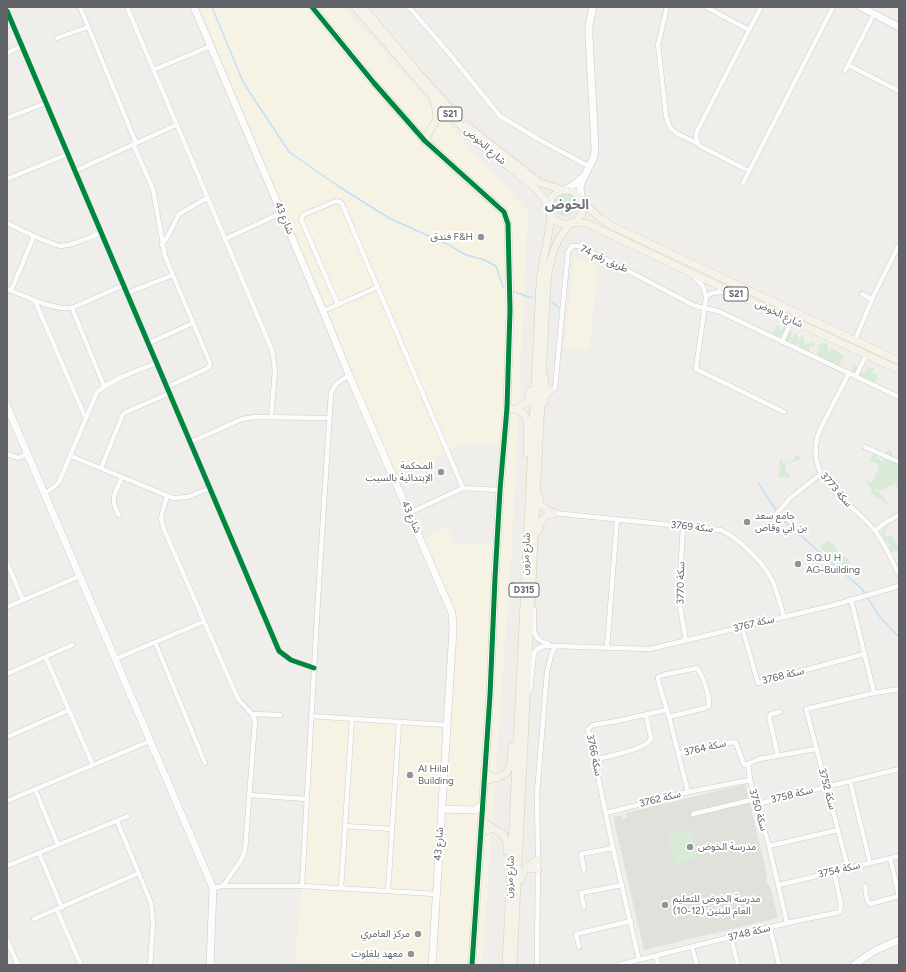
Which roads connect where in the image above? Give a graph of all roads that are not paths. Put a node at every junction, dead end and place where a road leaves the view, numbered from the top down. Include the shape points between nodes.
1 (80, 7) edge
2 (127, 7) edge
3 (194, 7) edge
4 (312, 7) edge
5 (354, 7) edge
6 (363, 7) edge
7 (409, 7) edge
8 (593, 7) edge
9 (667, 7) edge
10 (706, 7) edge
11 (761, 7) edge
12 (833, 7) edge
13 (863, 8) edge
14 (7, 11) edge
15 (874, 14) junction
16 (88, 27) junction
17 (899, 27) edge
18 (749, 30) junction
19 (57, 38) dead end
20 (22, 46) junction
21 (210, 46) junction
22 (7, 53) edge
23 (848, 65) junction
24 (153, 70) junction
25 (845, 71) dead end
26 (899, 91) edge
27 (433, 97) junction
28 (46, 103) junction
29 (7, 118) edge
30 (176, 125) junction
31 (425, 141) junction
32 (698, 143) junction
33 (135, 144) junction
34 (68, 154) junction
35 (590, 167) junction
36 (75, 170) junction
37 (749, 171) junction
38 (586, 174) junction
39 (7, 179) edge
40 (743, 183) dead end
41 (565, 190) junction
42 (207, 198) junction
43 (582, 202) junction
44 (281, 213) junction
45 (550, 214) junction
46 (7, 223) edge
47 (571, 223) junction
48 (101, 233) junction
49 (34, 236) junction
50 (225, 239) junction
51 (162, 245) junction
52 (899, 246) edge
53 (689, 272) junction
54 (173, 275) junction
55 (124, 285) junction
56 (378, 287) junction
57 (9, 290) edge
58 (730, 292) junction
59 (127, 293) junction
60 (862, 294) dead end
61 (706, 297) junction
62 (872, 300) junction
63 (36, 301) junction
64 (338, 305) junction
65 (72, 308) junction
66 (704, 309) junction
67 (323, 311) junction
68 (792, 320) junction
69 (193, 323) junction
70 (537, 339) junction
71 (855, 340) junction
72 (782, 342) junction
73 (149, 343) junction
74 (866, 355) junction
75 (543, 356) junction
76 (899, 361) edge
77 (157, 363) junction
78 (899, 370) edge
79 (849, 373) junction
80 (349, 375) junction
81 (856, 376) junction
82 (104, 386) junction
83 (167, 387) junction
84 (550, 391) junction
85 (170, 393) junction
86 (899, 397) edge
87 (7, 406) edge
88 (507, 408) junction
89 (517, 409) junction
90 (784, 412) dead end
91 (270, 417) junction
92 (329, 418) junction
93 (86, 419) junction
94 (191, 442) junction
95 (865, 447) dead end
96 (539, 449) junction
97 (7, 454) edge
98 (27, 454) junction
99 (71, 456) junction
100 (899, 462) edge
101 (101, 468) junction
102 (821, 474) junction
103 (122, 477) junction
104 (530, 482) junction
105 (210, 488) junction
106 (463, 488) junction
107 (500, 490) junction
108 (45, 493) junction
109 (168, 496) junction
110 (409, 513) junction
111 (554, 513) junction
112 (119, 515) dead end
113 (899, 515) edge
114 (617, 519) junction
115 (771, 519) dead end
116 (683, 525) junction
117 (875, 531) junction
118 (533, 561) junction
119 (7, 563) edge
120 (899, 575) edge
121 (80, 576) junction
122 (899, 586) edge
123 (532, 594) junction
124 (851, 599) junction
125 (23, 600) junction
126 (7, 607) edge
127 (784, 616) junction
128 (203, 622) junction
129 (742, 627) junction
130 (686, 641) junction
131 (155, 642) junction
132 (72, 645) dead end
133 (555, 646) junction
134 (607, 648) junction
135 (864, 654) junction
136 (46, 658) junction
137 (115, 659) junction
138 (314, 668) junction
139 (7, 674) edge
140 (899, 689) edge
141 (874, 693) junction
142 (527, 699) junction
143 (519, 701) junction
144 (69, 710) junction
145 (666, 710) junction
146 (780, 712) dead end
147 (252, 714) junction
148 (280, 715) dead end
149 (646, 715) junction
150 (311, 716) junction
151 (669, 717) junction
152 (352, 719) junction
153 (399, 722) junction
154 (446, 725) junction
155 (7, 737) edge
156 (150, 741) junction
157 (816, 749) junction
158 (678, 754) junction
159 (778, 756) junction
160 (595, 760) junction
161 (205, 763) dead end
162 (748, 764) junction
163 (93, 765) junction
164 (899, 769) edge
165 (484, 770) junction
166 (496, 778) junction
167 (750, 780) junction
168 (850, 781) junction
169 (484, 782) junction
170 (827, 787) junction
171 (35, 789) junction
172 (688, 792) junction
173 (249, 795) junction
174 (307, 799) junction
175 (7, 801) edge
176 (756, 802) junction
177 (482, 806) junction
178 (442, 808) junction
179 (474, 810) junction
180 (606, 813) junction
181 (693, 814) dead end
182 (128, 816) dead end
183 (482, 818) junction
184 (117, 821) junction
185 (345, 826) junction
186 (493, 828) junction
187 (392, 829) junction
188 (838, 830) junction
189 (481, 833) junction
190 (58, 845) junction
191 (769, 846) junction
192 (613, 848) junction
193 (39, 853) junction
194 (899, 856) edge
195 (890, 858) junction
196 (538, 860) junction
197 (870, 863) junction
198 (7, 866) edge
199 (848, 868) junction
200 (526, 869) junction
201 (538, 870) junction
202 (584, 870) dead end
203 (834, 872) junction
204 (139, 873) junction
205 (622, 885) junction
206 (778, 885) junction
207 (223, 886) junction
208 (302, 886) junction
209 (865, 886) dead end
210 (213, 888) junction
211 (341, 888) junction
212 (388, 891) junction
213 (436, 894) junction
214 (899, 896) edge
215 (509, 897) junction
216 (584, 907) dead end
217 (60, 909) junction
218 (34, 919) dead end
219 (516, 919) junction
220 (631, 921) junction
221 (787, 923) junction
222 (770, 928) junction
223 (731, 938) junction
224 (7, 940) edge
225 (899, 940) edge
226 (579, 947) dead end
227 (692, 947) junction
228 (656, 955) junction
229 (640, 960) junction
230 (18, 965) edge
231 (81, 965) edge
232 (150, 965) edge
233 (210, 965) edge
234 (432, 965) edge
235 (472, 965) edge
236 (506, 965) edge
237 (513, 965) edge
238 (537, 965) edge
239 (618, 965) edge
240 (658, 965) edge
241 (697, 965) edge
242 (738, 965) edge
243 (779, 965) edge
244 (854, 965) edge

1 - 16 street
2 - 24 street
3 - 21 street, شارع 43
4 - 31 street
5 - 27 main road, شارع الخوض / S21
6 - 41 main road, شارع الخوض / S21 via 420,75 467,125 540,183
7 - 35 street via 500,116
8 - 35 street via 589,37 595,147
9 - 32 street via 658,45 666,116 670,128
10 - 18 street
11 - 18 street
12 - 37 street
13 - 15 street
14 - 20 street
15 - 17 street
15 - 23 street
16 - 19 street
16 - 33 street
18 - 32 street via 697,131
20 - 22 street
20 - 28 street
21 - 24 street
21 - 44 street, شارع 43
23 - 25 street
23 - 26 street
24 - 30 street
27 - 31 main road via 437,117
27 - 45 main road, شارع الخوض / S21 via 472,137 536,190 544,199
28 - 29 street
28 - 34 street
30 - 33 street
30 - 42 street
31 - 88 street via 498,205 507,218 510,310
32 - 37 street
33 - 36 street
33 - 51 street via 153,189
34 - 36 street
34 - 39 street
35 - 38 street
36 - 48 street
37 - 40 street
38 - 41 street
38 - 43 street via 580,188
41 - 43 main road, S21 via 575,193
41 - 45 main road via 551,198
42 - 50 street
42 - 51 street via 179,214
43 - 47 main road via 580,217
43 - 71 main road, شارع الخوض / S21 via 612,226
44 - 50 street
44 - 67 street, شارع 43
45 - 47 main road, S21 via 559,223
45 - 70 main road, شارع مزون / D315 via 541,268
46 - 49 street
47 - 53 main road, شارع الخوض / S21 via 593,226
47 - 75 main road, شارع مزون / D315 via 556,242 550,262
48 - 49 street via 60,246
48 - 55 street
49 - 57 street
50 - 91 street via 272,350 275,371
51 - 54 street
52 - 62 street
53 - 58 main road, شارع الخوض / S21
53 - 61 street via 701,283
54 - 59 street
54 - 69 street
55 - 59 street
55 - 65 street
56 - 64 street
56 - 64 street via 341,202 303,215 301,219
56 - 106 street
57 - 63 street
58 - 61 street via 712,292
58 - 68 main road, شارع الخوض / S21
59 - 73 street
60 - 62 street
61 - 66 street
62 - 71 street
63 - 65 street via 61,308
63 - 93 street
64 - 67 street
65 - 82 street
66 - 72 street, طريق رقم 74 via 718,310
66 - 84 street, طريق رقم 74 via 617,264 579,246 572,246 568,252 555,388
66 - 90 street via 696,369
67 - 80 street, شارع 43
68 - 72 street
68 - 74 main road, شارع الخوض / S21
69 - 73 street
69 - 83 street via 210,365
70 - 89 main road via 532,352 529,399
70 - 104 main road, شارع مزون / D315
71 - 76 main road, شارع الخوض / S21
72 - 79 street, طريق رقم 74
73 - 77 street
74 - 78 main road, شارع الخوض / S21
74 - 81 street
75 - 84 main road via 545,385
75 - 96 main road, شارع مزون / D315
77 - 82 street
77 - 83 street
79 - 81 street, طريق رقم 74
79 - 102 street, سكة 3773 via 817,438 814,451
80 - 92 street via 333,387
80 - 110 street, شارع 43
81 - 86 street, طريق رقم 74
82 - 93 street via 97,392
83 - 85 street
84 - 96 main road via 545,395
85 - 94 street
85 - 101 street via 123,414
87 - 98 street
88 - 89 main road
88 - 107 street
89 - 104 main road via 524,414 527,421 526,469
91 - 92 street
91 - 94 street via 242,419
92 - 138 street
93 - 99 street
94 - 105 street
95 - 100 street
96 - 111 main road via 540,504
96 - 118 main road, شارع مزون / D315
97 - 98 street via 18,458
98 - 108 street
99 - 101 street
99 - 108 street via 59,482
101 - 103 street
102 - 115 street via 792,496
102 - 117 street, سكة 3773 via 836,494
103 - 109 street
103 - 112 street via 113,498
104 - 143 main road, شارع مزون / D315
105 - 109 street via 188,497
105 - 138 street via 279,651 291,660
106 - 107 street
106 - 110 street
107 - 165 street
108 - 121 street
109 - 128 street via 161,517 163,527
110 - 154 street, شارع 43 via 452,613
111 - 114 street, سكة 3769
111 - 118 main road via 545,516 539,524
113 - 117 street
114 - 116 street, سكة 3769
114 - 134 street
116 - 127 street, سكة 3769 via 721,530 735,538 765,568 774,584
116 - 130 street, سكة 3770 via 678,601
117 - 120 street, سكة 3773
118 - 123 main road, شارع مزون / D315
119 - 125 street
121 - 125 street
121 - 137 street
122 - 124 street, سكة 3767
123 - 133 street via 536,636 542,642
123 - 142 main road, شارع مزون / D315
124 - 127 street, سكة 3767
124 - 135 street
125 - 126 street
127 - 129 street, سكة 3767
128 - 131 street
128 - 147 street via 238,699
129 - 130 street, سكة 3767
129 - 135 street, سكة 3768 via 758,684
130 - 134 street, سكة 3767 via 650,649
131 - 137 street
131 - 161 street
132 - 136 street
133 - 134 street, سكة 3767
133 - 142 street via 542,647 535,651
133 - 196 street via 547,672 539,762
135 - 141 street
136 - 139 street
136 - 144 street
137 - 156 street
138 - 150 street
140 - 141 street
141 - 157 street, سكة 3752 via 806,709
142 - 219 main road, شارع مزون / D315
143 - 166 main road via 515,710 510,767 506,774
143 - 215 main road, شارع مزون / D315
144 - 155 street
144 - 163 street
145 - 149 street, سكة 3766
145 - 151 street, سكة 3764
145 - 151 street, سكة 3764 via 658,677 697,668 702,675 709,706
146 - 159 street via 769,717
147 - 148 street
147 - 173 street via 255,721
149 - 160 street via 651,739 648,743 636,749
149 - 160 street, سكة 3766 via 590,726 588,729
150 - 152 street
150 - 174 street
151 - 158 street, سكة 3764
152 - 153 street
152 - 185 street
153 - 154 street
153 - 187 street
154 - 178 street, شارع 43
156 - 163 street
156 - 210 street
157 - 159 street
157 - 170 street, سكة 3752
158 - 162 street, سكة 3764 via 732,742 736,743 744,765
158 - 172 street, سكة 3764
159 - 162 street via 755,760
160 - 180 street, سكة 3766
162 - 167 street, سكة 3750
163 - 171 street
164 - 168 street, سكة 3758
165 - 166 main road
165 - 169 street
166 - 169 main road
167 - 172 street, سكة 3762
167 - 176 street, سكة 3750
168 - 170 street, سكة 3758
168 - 197 street
169 - 177 street
170 - 176 street, سكة 3758
170 - 188 street, سكة 3752
171 - 175 street
171 - 190 street
172 - 180 street, سكة 3762
173 - 174 street
173 - 207 street via 245,851 242,860
174 - 208 street
176 - 181 street, سكة 3758
176 - 191 street, سكة 3750
177 - 179 street
177 - 183 street
178 - 179 street
178 - 213 street, شارع 43
179 - 183 street
180 - 192 street
182 - 184 street
183 - 186 main road
183 - 189 street
184 - 190 street
184 - 204 street
185 - 187 street
185 - 211 street
186 - 189 main road
186 - 215 main road via 503,833 507,842 506,881
187 - 212 street
188 - 191 street
188 - 199 street, سكة 3752
189 - 235 street
190 - 193 street
191 - 206 street, سكة 3750
192 - 202 street via 581,854
192 - 205 street
193 - 198 street
193 - 217 street
194 - 195 street, سكة 3754
195 - 197 street, سكة 3754
195 - 214 street
196 - 200 main road
196 - 201 street
197 - 199 street, سكة 3754
199 - 203 street, سكة 3754
200 - 201 main road
200 - 219 main road via 522,876 521,903
201 - 238 street
203 - 206 street, سكة 3754
203 - 221 street, سكة 3748 via 841,905 840,912
204 - 217 street
204 - 232 street via 151,903 153,924
205 - 216 street via 581,893
205 - 220 street
206 - 221 street, سكة 3750
207 - 208 street
207 - 210 street
208 - 211 street
209 - 214 street via 870,904
210 - 233 street
211 - 212 street
212 - 213 street
213 - 234 street, شارع 43
215 - 236 main road, شارع مزون / D315
217 - 218 street
217 - 231 street
219 - 237 main road, شارع مزون / D315
220 - 226 street via 576,934
220 - 229 street
221 - 222 street, سكة 3748
222 - 223 street, سكة 3748
222 - 243 street
223 - 227 street, سكة 3748
223 - 242 street
224 - 230 street
225 - 244 street via 874,951
227 - 228 street, سكة 3748
227 - 241 street
228 - 229 street, سكة 3748
228 - 240 street
229 - 239 street, سكة 3748

